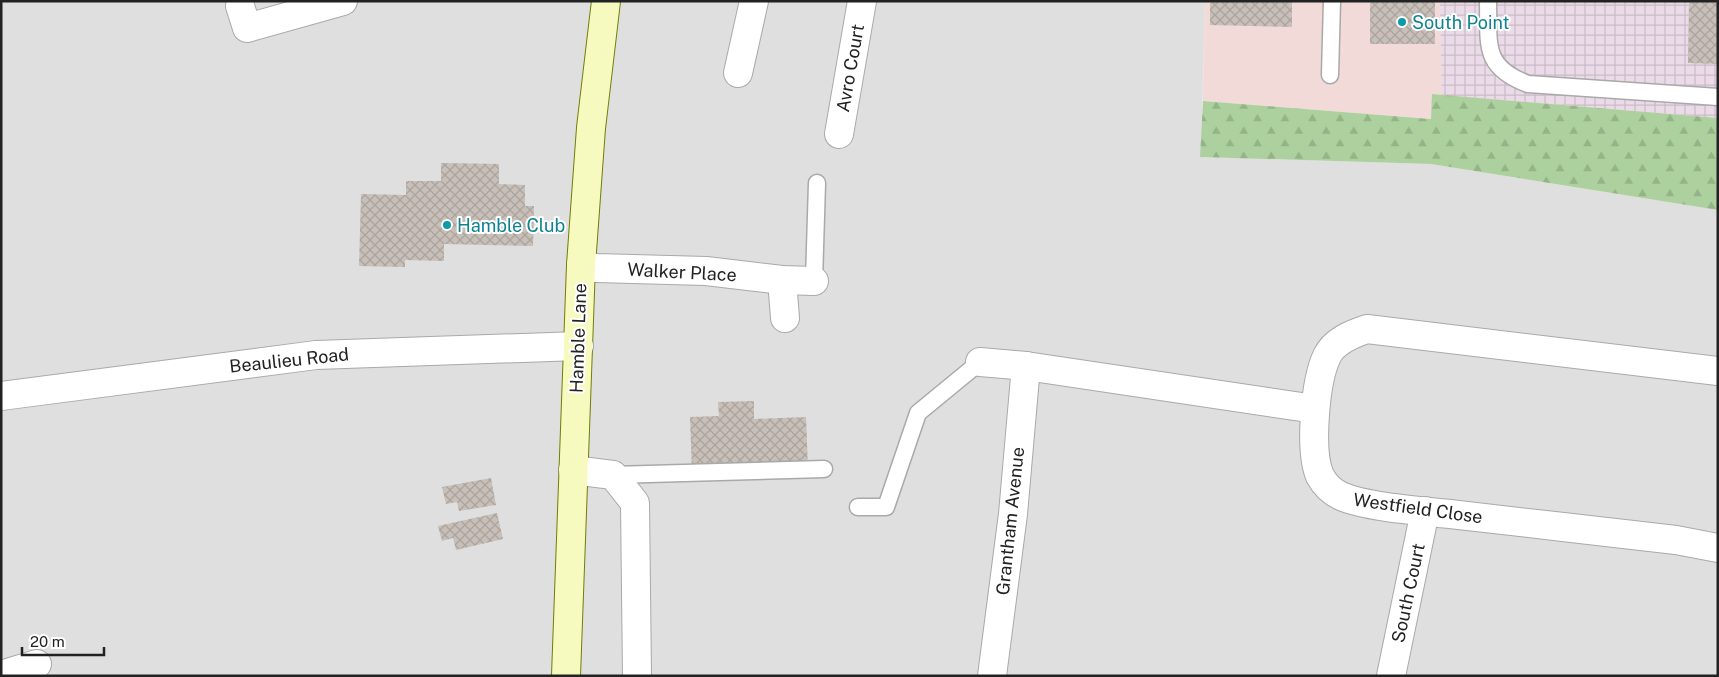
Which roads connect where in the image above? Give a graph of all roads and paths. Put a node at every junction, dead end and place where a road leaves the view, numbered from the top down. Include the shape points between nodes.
1 (342, 1) edge
2 (606, 1) edge
3 (754, 1) edge
4 (862, 1) edge
5 (1332, 1) edge
6 (1488, 1) edge
7 (245, 27) dead end
8 (738, 73) dead end
9 (1330, 75) dead end
10 (1718, 97) edge
11 (839, 134) dead end
12 (817, 183) dead end
13 (581, 265) junction
14 (782, 280) junction
15 (814, 281) joint
16 (785, 318) dead end
17 (579, 346) junction
18 (980, 362) joint
19 (1026, 366) junction
20 (1718, 371) edge
21 (1, 396) edge
22 (1315, 409) junction
23 (824, 469) dead end
24 (573, 470) junction
25 (613, 475) junction
26 (858, 507) dead end
27 (1425, 511) junction
28 (1718, 548) edge
29 (37, 664) dead end
30 (1, 675) edge
31 (566, 676) edge
32 (637, 676) edge
33 (992, 676) edge
34 (1391, 676) edge

1 - 7 street
2 - 13 main road, Hamble Lane via 591,128
3 - 8 street
4 - 11 street, Avro Court
5 - 9 lane
6 - 10 lane via 1489,47 1500,71 1514,79 1528,84
12 - 15 lane
13 - 14 street, Walker Place via 706,271
13 - 17 main road, Hamble Lane
14 - 15 street, Walker Place
14 - 16 street
17 - 21 street, Beaulieu Road via 316,355
17 - 24 main road, Hamble Lane
18 - 19 street
18 - 26 lane via 918,413 886,507
19 - 22 street
19 - 33 street, Grantham Avenue via 1013,514
20 - 22 street, Westfield Close via 1366,329 1342,340 1327,356
22 - 27 street, Westfield Close via 1314,457 1321,477 1333,492 1351,500
23 - 25 lane
24 - 25 street
24 - 31 main road, Hamble Lane
25 - 32 street via 635,503
27 - 28 street, Westfield Close via 1676,540
27 - 34 street, South Court
29 - 30 street

